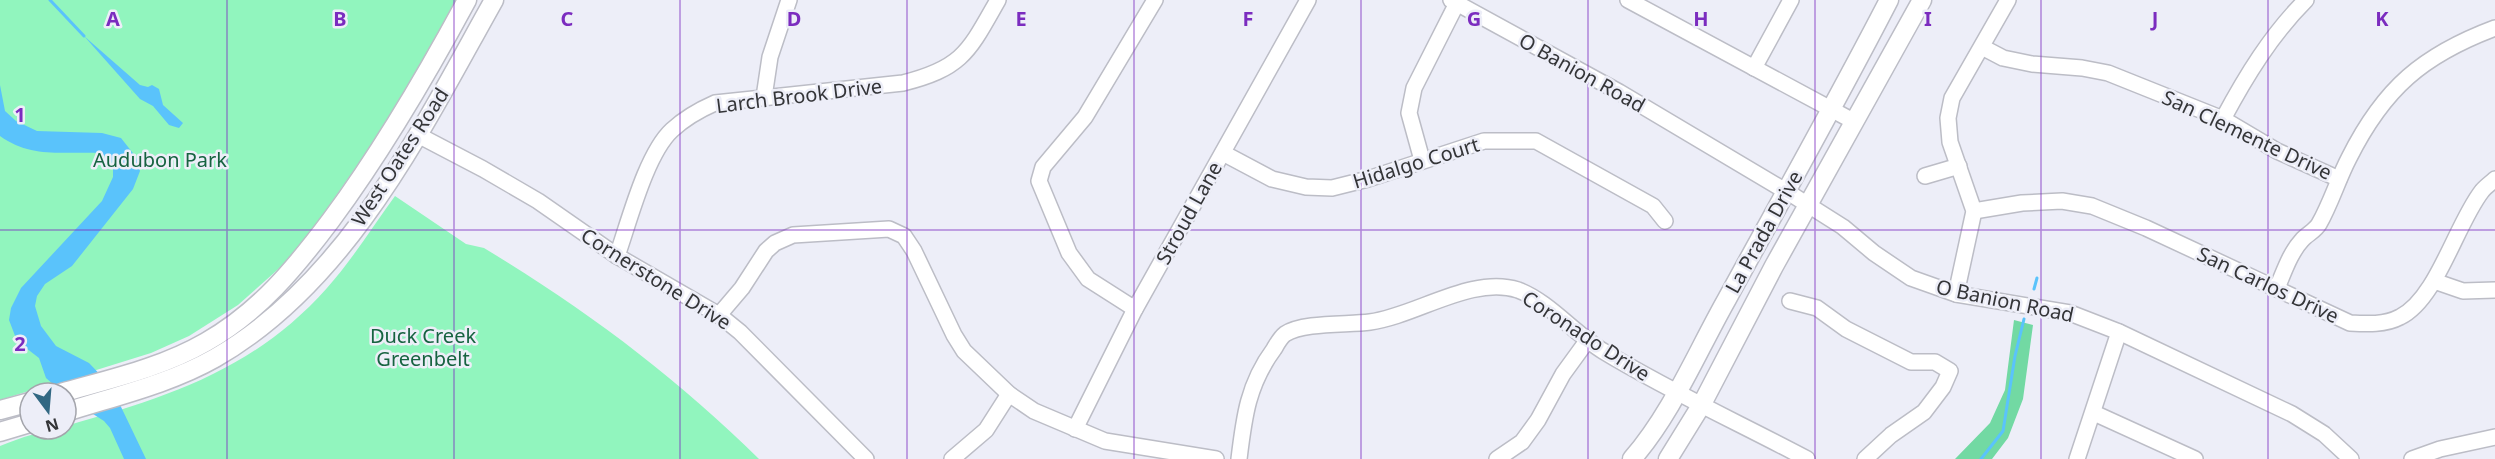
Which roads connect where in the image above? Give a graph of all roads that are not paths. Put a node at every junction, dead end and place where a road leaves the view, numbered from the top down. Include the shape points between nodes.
1 (467, 0) edge
2 (494, 0) edge
3 (789, 0) edge
4 (998, 0) edge
5 (1155, 0) edge
6 (1308, 0) edge
7 (1630, 0) edge
8 (1791, 0) edge
9 (1889, 0) edge
10 (1922, 0) edge
11 (2008, 0) edge
12 (2306, 0) edge
13 (1454, 2) edge
14 (2495, 28) edge
15 (1982, 47) junction
16 (433, 62) junction
17 (1754, 68) junction
18 (764, 97) junction
19 (1832, 110) junction
20 (2223, 119) junction
21 (1855, 122) junction
22 (418, 135) junction
23 (380, 153) junction
24 (1223, 153) junction
25 (1422, 160) junction
26 (1959, 166) junction
27 (1925, 176) dead end
28 (2339, 179) junction
29 (2495, 179) edge
30 (1786, 191) junction
31 (1808, 205) junction
32 (1974, 211) junction
33 (1665, 221) dead end
34 (617, 256) junction
35 (2433, 281) junction
36 (2277, 288) junction
37 (2495, 290) edge
38 (1956, 294) junction
39 (1790, 301) dead end
40 (1135, 309) junction
41 (719, 315) junction
42 (2119, 332) junction
43 (1587, 341) junction
44 (78, 388) edge
45 (1676, 393) junction
46 (1009, 394) junction
47 (1702, 404) junction
48 (18, 405) edge
49 (78, 408) edge
50 (0, 410) edge
51 (2094, 413) junction
52 (18, 427) edge
53 (1075, 429) junction
54 (3, 431) edge
55 (2495, 437) edge
56 (866, 459) edge
57 (952, 459) edge
58 (1216, 459) edge
59 (1239, 459) edge
60 (1497, 459) edge
61 (1632, 459) edge
62 (1668, 459) edge
63 (1807, 459) edge
64 (1865, 459) edge
65 (2077, 459) edge
66 (2195, 459) edge
67 (2351, 459) edge
68 (2412, 459) edge

1 - 16 main road, West Oates Road
2 - 22 main road, West Oates Road
3 - 18 street via 770,57
4 - 18 street, Larch Brook Drive via 974,44 933,76 903,83
5 - 40 street via 1085,117 1043,167 1039,181 1069,253 1088,279
6 - 24 street, Stroud Lane
7 - 17 street
8 - 17 street
9 - 19 main road, La Prada Drive
10 - 21 main road, La Prada Drive
11 - 15 street
12 - 20 street via 2269,42
13 - 25 street via 1414,88 1409,113
13 - 30 street, O Banion Road via 1619,92
14 - 28 street via 2448,48 2406,76 2367,126
15 - 20 street, San Clemente Drive via 2032,64 2108,73
15 - 26 street via 1952,98 1948,118 1950,142
16 - 22 main road via 413,109 412,120
16 - 23 main road, West Oates Road
17 - 19 street
18 - 34 street, Larch Brook Drive via 715,103 693,113 670,131 651,161
19 - 21 street
19 - 30 main road, La Prada Drive
20 - 28 street, San Clemente Drive
21 - 31 main road, La Prada Drive
22 - 23 main road via 398,139
22 - 34 street, Cornerstone Drive via 483,168
22 - 49 main road, West Oates Road via 365,216 321,269 258,330 214,358 166,380
23 - 44 main road, West Oates Road via 291,273 258,306 205,343 154,366
24 - 25 street, Hidalgo Court via 1272,179 1332,189
24 - 40 street, Stroud Lane
25 - 33 street, Hidalgo Court via 1484,141 1536,141 1653,206
26 - 27 street
26 - 32 street
28 - 36 street via 2318,227 2302,239
29 - 35 street, San Carlos Drive via 2482,191
30 - 31 street, O Banion Road
30 - 45 main road, La Prada Drive
31 - 38 street, O Banion Road via 1911,278
31 - 47 main road, La Prada Drive
32 - 36 street, San Carlos Drive via 2062,201 2092,206
32 - 38 street
34 - 41 street, Cornerstone Drive
35 - 36 street, San Carlos Drive via 2410,311 2389,321 2367,324 2350,323
35 - 37 street via 2463,291
38 - 42 street, O Banion Road via 2070,313
39 - 64 street via 1817,308 1846,329 1911,362 1935,362 1950,371 1924,412
40 - 53 street, Stroud Lane
41 - 46 street via 775,243 794,235 889,229 904,236 914,251 964,351
41 - 56 street, Cornerstone Drive
42 - 51 street
42 - 67 street, O Banion Road via 2292,414 2324,434
43 - 45 street, Coronado Drive
43 - 59 street, Coronado Drive via 1537,301 1502,287 1465,291 1373,322 1299,329 1284,335 1259,369 1245,412
43 - 60 street via 1522,442
45 - 47 street, Coronado Drive
45 - 61 main road, La Prada Drive
46 - 53 street via 1034,411
46 - 57 street via 986,430
47 - 62 main road, La Prada Drive
47 - 63 street, Coronado Drive
48 - 50 main road
51 - 65 street
51 - 66 street
52 - 54 main road
53 - 58 street via 1105,441
55 - 68 street

